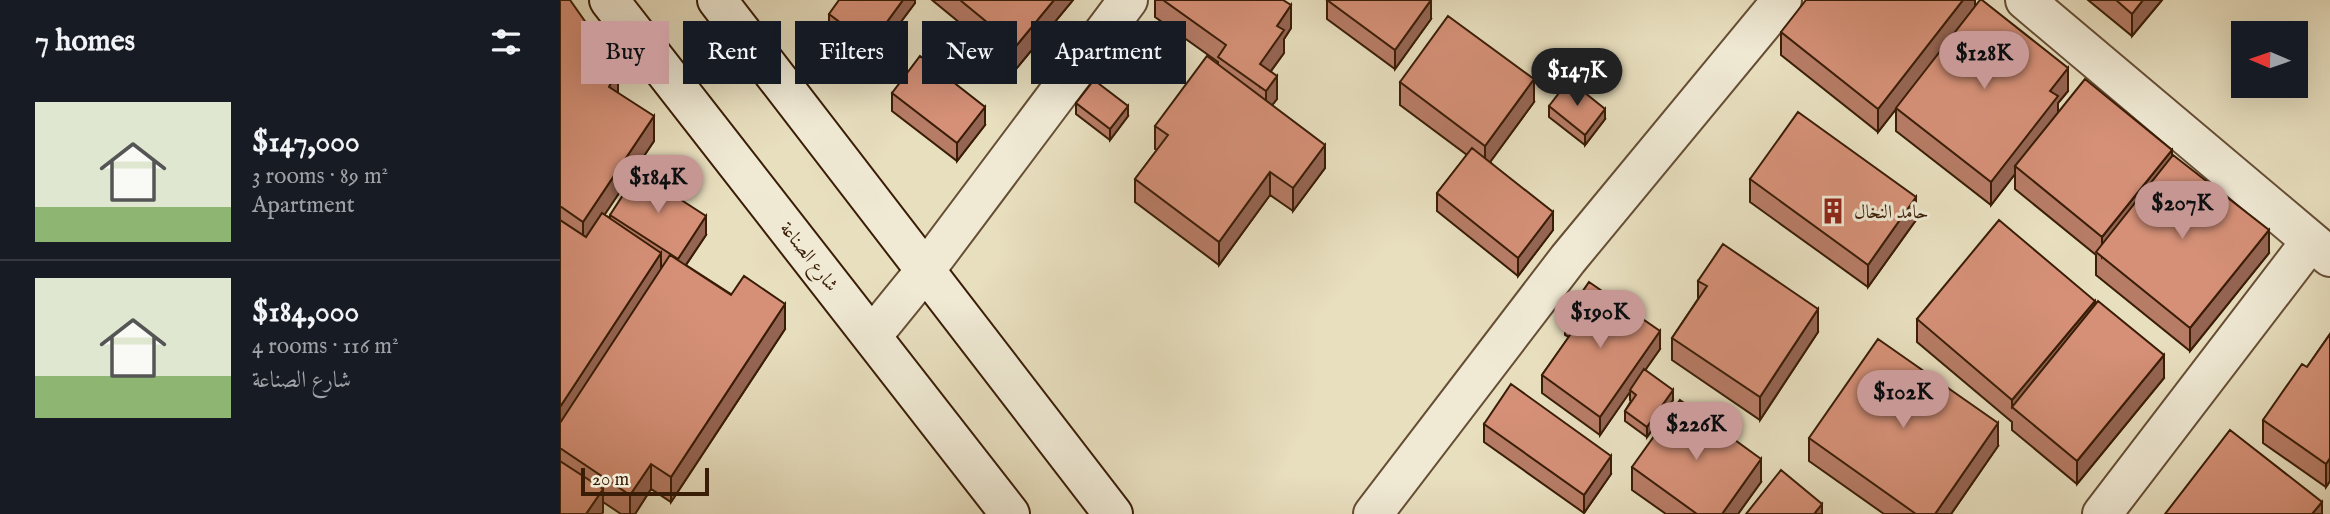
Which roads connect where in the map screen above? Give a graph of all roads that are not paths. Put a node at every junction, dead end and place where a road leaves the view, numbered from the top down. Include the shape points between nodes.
1 (609, 0) edge
2 (717, 0) edge
3 (1128, 0) edge
4 (1782, 0) edge
5 (2025, 0) edge
6 (2320, 249) edge
7 (924, 272) junction
8 (872, 336) junction
9 (1010, 514) edge
10 (1113, 514) edge
11 (1373, 514) edge
12 (2102, 514) edge

1 - 8 street, شارع الصناعة
2 - 7 street
3 - 7 street
4 - 11 street via 1568,259
5 - 6 street
6 - 12 street
7 - 8 street
7 - 10 street
8 - 9 street, شارع الصناعة

